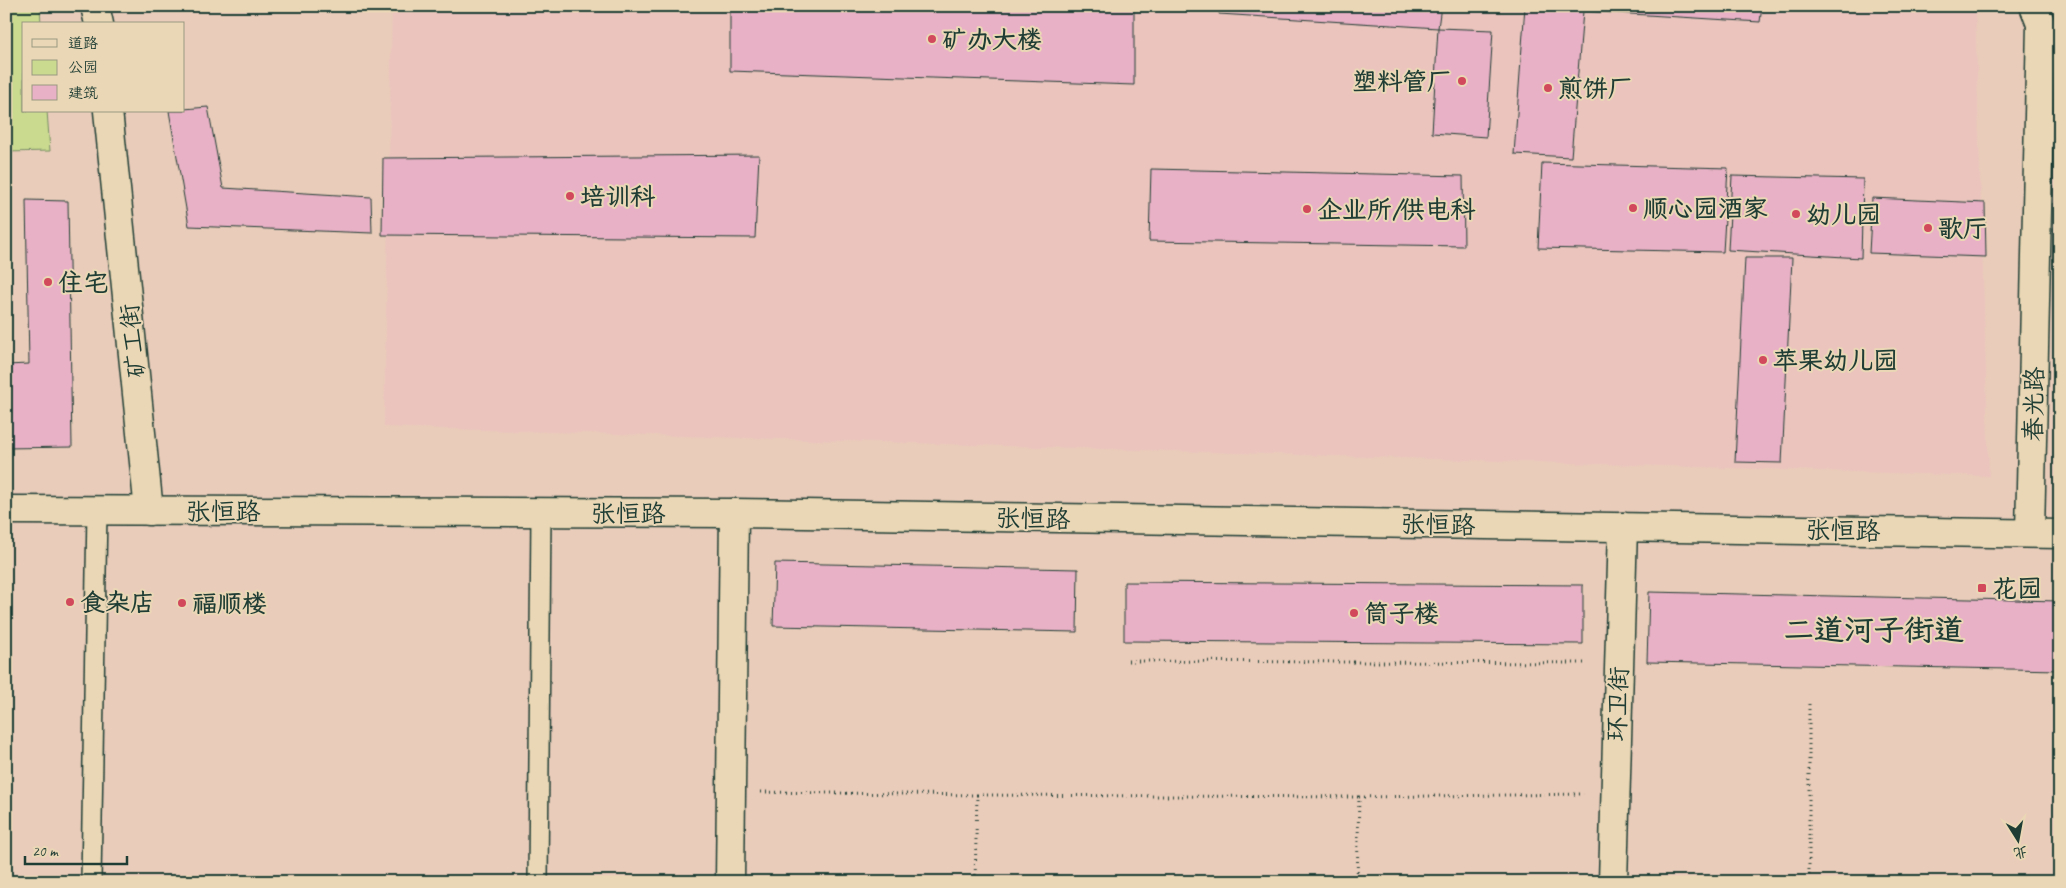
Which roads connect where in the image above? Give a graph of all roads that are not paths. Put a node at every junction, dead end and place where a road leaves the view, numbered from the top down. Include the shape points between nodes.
1 (95, 6) edge
2 (2034, 6) edge
3 (99, 22) edge
4 (108, 112) edge
5 (6, 510) edge
6 (97, 510) junction
7 (149, 511) junction
8 (541, 512) junction
9 (734, 514) junction
10 (1623, 527) junction
11 (2030, 533) junction
12 (2060, 534) edge
13 (90, 882) edge
14 (538, 882) edge
15 (730, 882) edge
16 (1613, 882) edge

1 - 3 main road
2 - 11 main road, 春光路 via 2041,24
4 - 7 main road, 矿工街
5 - 6 main road, 张恒路
6 - 7 main road, 张恒路
6 - 13 lane
7 - 8 main road, 张恒路
8 - 9 main road, 张恒路
8 - 14 lane
9 - 10 main road, 张恒路
9 - 15 main road
10 - 11 main road, 张恒路
10 - 16 main road, 环卫街
11 - 12 main road, 张恒路

